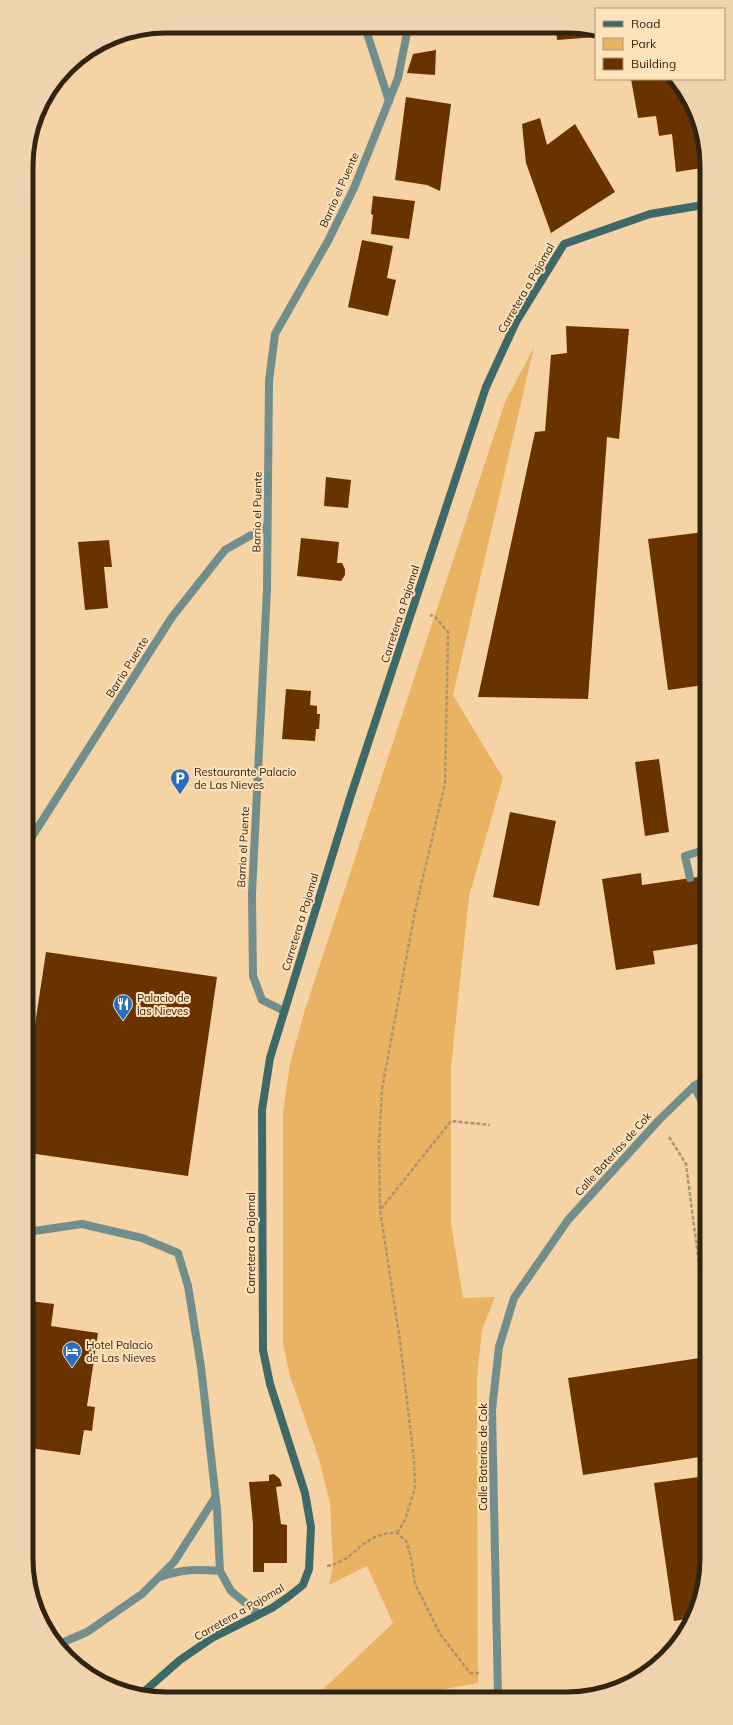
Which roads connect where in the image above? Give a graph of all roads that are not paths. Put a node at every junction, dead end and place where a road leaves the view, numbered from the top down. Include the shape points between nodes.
1 (367, 33) edge
2 (407, 33) edge
3 (389, 101) junction
4 (700, 205) edge
5 (267, 526) junction
6 (33, 835) edge
7 (700, 851) edge
8 (690, 878) dead end
9 (284, 1011) junction
10 (700, 1082) edge
11 (694, 1086) junction
12 (700, 1098) edge
13 (33, 1232) edge
14 (215, 1498) junction
15 (220, 1571) junction
16 (158, 1578) junction
17 (259, 1614) junction
18 (63, 1642) edge
19 (146, 1690) edge
20 (498, 1692) edge

1 - 3 street
2 - 3 street, Barrio el Puente via 398,78
3 - 5 street, Barrio el Puente via 354,188 328,241 275,334 269,381
4 - 9 street, Carretera a Pajomal via 650,214 564,244 516,322 486,387 350,798
5 - 6 street, Barrio Puente via 225,550 172,617
5 - 9 street, Barrio el Puente via 267,589 252,894 253,976 262,1000
7 - 8 street via 685,856
9 - 17 street, Carretera a Pajomal via 270,1058 262,1110 263,1350 270,1384 305,1493 311,1527 309,1569 303,1586
10 - 11 street, Calle Baterías de Cok
11 - 12 street
11 - 20 street, Calle Baterías de Cok via 659,1120 568,1220 514,1298 499,1347 492,1410
13 - 14 street via 82,1224 142,1238 178,1253 188,1286 201,1367
14 - 15 street
14 - 16 street via 174,1562
15 - 16 street via 178,1571
15 - 17 street via 231,1591
16 - 18 street via 142,1594 87,1632
17 - 19 street, Carretera a Pajomal via 205,1642

